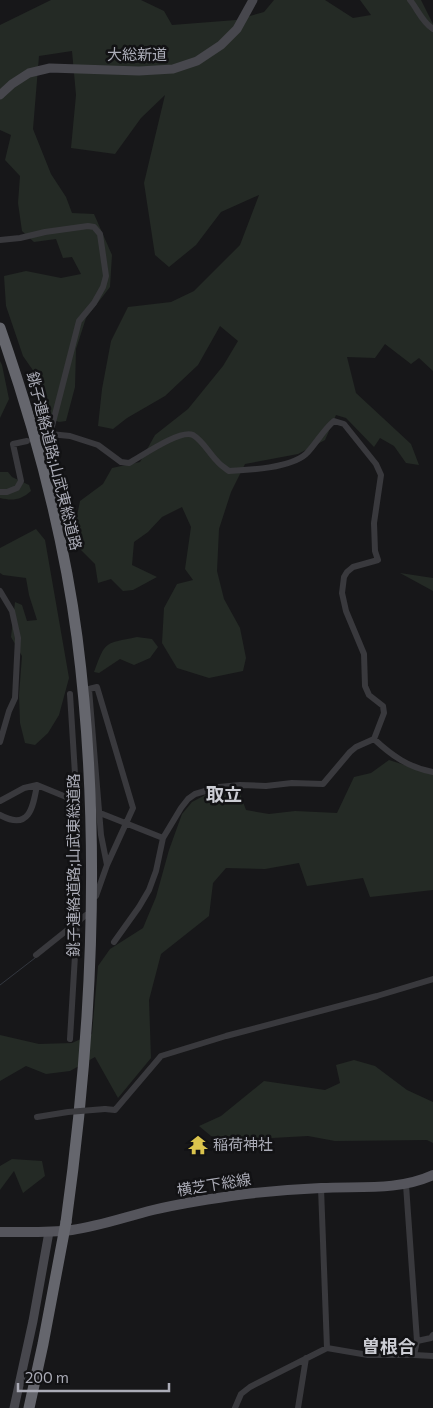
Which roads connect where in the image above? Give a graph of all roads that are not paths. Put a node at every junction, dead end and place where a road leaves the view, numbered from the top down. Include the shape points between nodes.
1 (253, 0) edge
2 (410, 0) edge
3 (433, 30) edge
4 (0, 95) edge
5 (0, 240) edge
6 (0, 328) edge
7 (27, 441) tunnel mouth
8 (0, 492) edge
9 (0, 591) edge
10 (70, 694) dead end
11 (374, 739) junction
12 (0, 742) edge
13 (433, 772) edge
14 (37, 786) junction
15 (0, 801) edge
16 (76, 801) junction
17 (100, 813) junction
18 (0, 815) edge
19 (126, 824) junction
20 (163, 838) junction
21 (107, 865) junction
22 (96, 896) dead end
23 (89, 914) junction
24 (77, 922) junction
25 (114, 942) dead end
26 (36, 955) dead end
27 (433, 979) edge
28 (70, 1039) dead end
29 (37, 1117) dead end
30 (433, 1175) edge
31 (406, 1185) junction
32 (321, 1188) junction
33 (0, 1232) edge
34 (49, 1232) junction
35 (433, 1335) edge
36 (417, 1341) junction
37 (328, 1348) junction
38 (414, 1355) junction
39 (433, 1356) edge
40 (306, 1358) junction
41 (14, 1408) edge
42 (29, 1408) edge
43 (235, 1408) edge
44 (298, 1408) edge

1 - 4 street, 大総新道 via 237,30 197,61 173,69 139,71 50,68 29,73
2 - 3 street via 424,23
5 - 11 street via 88,226 100,234 106,276 94,303 79,321 50,434 70,436 98,445 121,462 129,463 171,439 192,435 229,471 297,460 334,421 344,424 376,464 381,475 374,523 378,560 347,572 342,593 364,654 365,686 369,695 383,706 384,714
6 - 23 highway, 銚子連絡道路;山武東総道路 via 32,426 48,490 76,635 89,782
7 - 8 street via 13,444 20,481 17,488
9 - 12 street via 12,611 18,638 15,698
10 - 16 street
11 - 13 street via 398,759
11 - 20 street via 350,752 323,784 240,785 195,794 181,808
14 - 15 street via 24,788
14 - 16 street
14 - 18 street via 29,814 19,820 9,820
16 - 24 street
17 - 19 street
17 - 19 street via 89,689 96,687 133,808
17 - 21 street
19 - 20 street
19 - 21 street
20 - 25 street via 149,890
21 - 22 street
23 - 24 street
23 - 42 highway, 銚子連絡道路;山武東総道路, bridge via 86,1037 74,1158 66,1222
24 - 26 street
24 - 28 street
27 - 29 street, bridge via 161,1056 115,1110
30 - 31 main road, 横芝下総線
31 - 32 main road, 横芝下総線
31 - 36 street
32 - 34 main road, 横芝下総線 via 187,1203 110,1223
32 - 37 street
33 - 34 main road, 横芝下総線
34 - 41 street
35 - 36 street
36 - 38 street
37 - 38 street via 368,1355
37 - 40 street
38 - 39 street
40 - 43 street via 250,1387 241,1394
40 - 44 street

